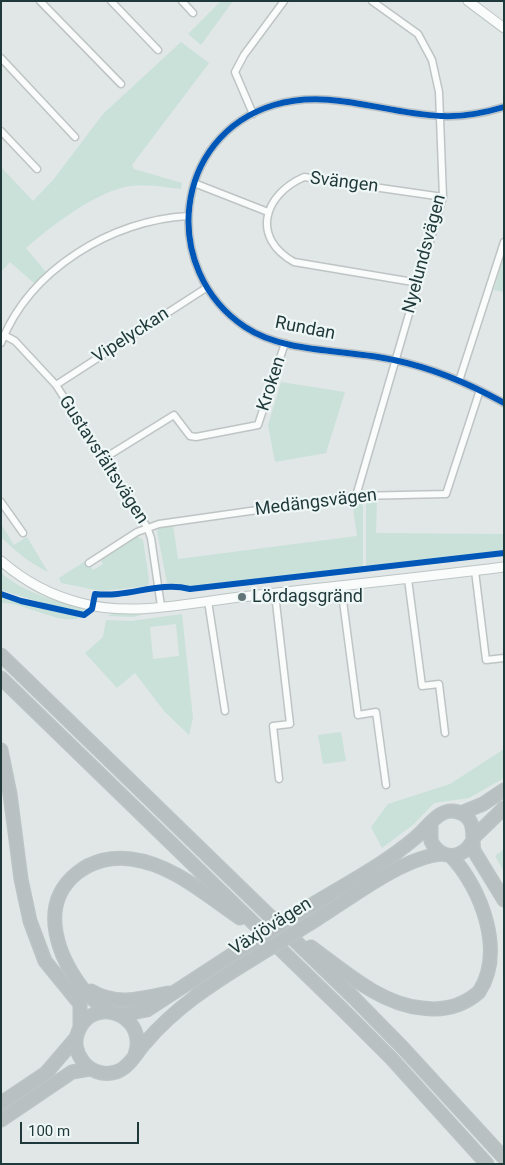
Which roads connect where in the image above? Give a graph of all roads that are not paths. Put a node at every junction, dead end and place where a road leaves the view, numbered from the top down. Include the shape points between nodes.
1 (40, 1) edge
2 (111, 1) edge
3 (182, 1) edge
4 (284, 1) edge
5 (372, 1) edge
6 (468, 1) edge
7 (193, 13) dead end
8 (504, 28) edge
9 (158, 50) dead end
10 (1, 58) edge
11 (121, 84) dead end
12 (504, 107) edge
13 (253, 114) junction
14 (440, 116) junction
15 (1, 131) edge
16 (75, 137) dead end
17 (37, 169) dead end
18 (194, 183) junction
19 (443, 197) junction
20 (268, 212) junction
21 (188, 216) junction
22 (504, 242) edge
23 (419, 282) junction
24 (206, 288) junction
25 (4, 335) junction
26 (1, 342) edge
27 (285, 343) junction
28 (396, 360) junction
29 (459, 381) junction
30 (56, 385) junction
31 (480, 390) junction
32 (504, 403) edge
33 (103, 459) junction
34 (356, 496) junction
35 (1, 502) edge
36 (147, 527) junction
37 (23, 533) dead end
38 (1, 561) edge
39 (89, 563) dead end
40 (504, 567) edge
41 (475, 570) junction
42 (408, 579) junction
43 (340, 586) junction
44 (275, 594) junction
45 (208, 601) junction
46 (161, 606) junction
47 (1, 655) edge
48 (504, 658) edge
49 (1, 678) edge
50 (225, 711) dead end
51 (445, 734) dead end
52 (1, 750) edge
53 (279, 779) dead end
54 (386, 784) dead end
55 (504, 790) edge
56 (504, 808) edge
57 (461, 813) junction
58 (431, 825) junction
59 (473, 840) junction
60 (446, 855) junction
61 (504, 900) edge
62 (275, 922) junction
63 (270, 939) junction
64 (77, 981) junction
65 (173, 992) junction
66 (107, 1011) junction
67 (121, 1015) junction
68 (78, 1032) junction
69 (135, 1055) junction
70 (90, 1068) junction
71 (1, 1103) edge
72 (1, 1120) edge
73 (504, 1158) edge
74 (487, 1164) edge

1 - 11 street
2 - 9 street
3 - 7 street
4 - 13 street via 235,72
5 - 14 street, Nyelundsvägen via 418,34 435,70
6 - 8 street
10 - 16 street
12 - 14 street, Rundan
13 - 14 street, Rundan via 293,100 315,99
13 - 18 street, Rundan via 220,139 203,162
14 - 19 street, Nyelundsvägen
15 - 17 street
18 - 20 street
18 - 21 street, Rundan
19 - 20 street, Svängen via 304,177 288,184 274,198
19 - 23 street, Nyelundsvägen
20 - 23 street via 267,229 279,254 294,262
21 - 24 street, Rundan via 192,251
21 - 25 street via 124,229 83,249 39,286 18,311
22 - 29 street
23 - 28 street, Nyelundsvägen
24 - 27 street, Rundan via 224,310 246,328
24 - 30 street, Vipelyckan
25 - 26 street
25 - 30 street, Gustavsfältsvägen via 15,342
27 - 28 street, Rundan
27 - 33 street, Kroken via 258,425 196,437 190,436 174,415
28 - 29 street, Rundan
28 - 34 street, Nyelundsvägen
29 - 31 street, Rundan
30 - 33 street, Gustavsfältsvägen
31 - 32 street, Rundan
31 - 34 street, Medängsvägen via 446,494
33 - 36 street, Gustavsfältsvägen
34 - 36 street, Medängsvägen
35 - 37 street
36 - 39 street, Medängsvägen
36 - 46 street, Gustavsfältsvägen
38 - 46 street via 41,588 81,604
40 - 41 street
41 - 42 street
41 - 48 street via 486,660
42 - 43 street
42 - 51 street via 422,686 438,684
43 - 44 street
43 - 54 street via 358,715 376,712
44 - 45 street
44 - 53 street via 290,724 273,726
45 - 46 street
45 - 50 street
47 - 62 highway
49 - 63 highway
52 - 68 highway via 20,879 30,922 45,960 80,1004 82,1016
55 - 57 highway, Växjövägen
56 - 59 highway, Växjövägen
57 - 58 highway, Växjövägen via 444,812
57 - 59 highway via 472,825
58 - 60 highway via 431,841
58 - 65 highway, Växjövägen, bridge via 400,851
59 - 60 highway, Växjövägen via 464,852
59 - 61 highway via 478,858
60 - 62 highway via 471,881 490,911 498,947 489,980 473,996 456,1005 440,1009 395,1002 369,988
60 - 69 highway, Växjövägen, bridge via 424,857 406,864 249,961 183,1004
62 - 73 highway via 403,1048
63 - 64 highway via 173,873 144,861 113,858 83,868 64,888 58,901 54,927 57,941
63 - 74 highway via 391,1058
64 - 65 highway via 92,992 114,1000 142,999
64 - 66 highway
65 - 67 highway, Växjövägen via 147,1010
66 - 67 highway, Växjövägen
66 - 68 highway via 91,1016
67 - 69 highway via 135,1029 138,1042
68 - 70 highway via 80,1058
68 - 71 highway via 46,1073
69 - 70 highway, Växjövägen via 116,1072 98,1072
70 - 72 highway, Växjövägen via 72,1072

